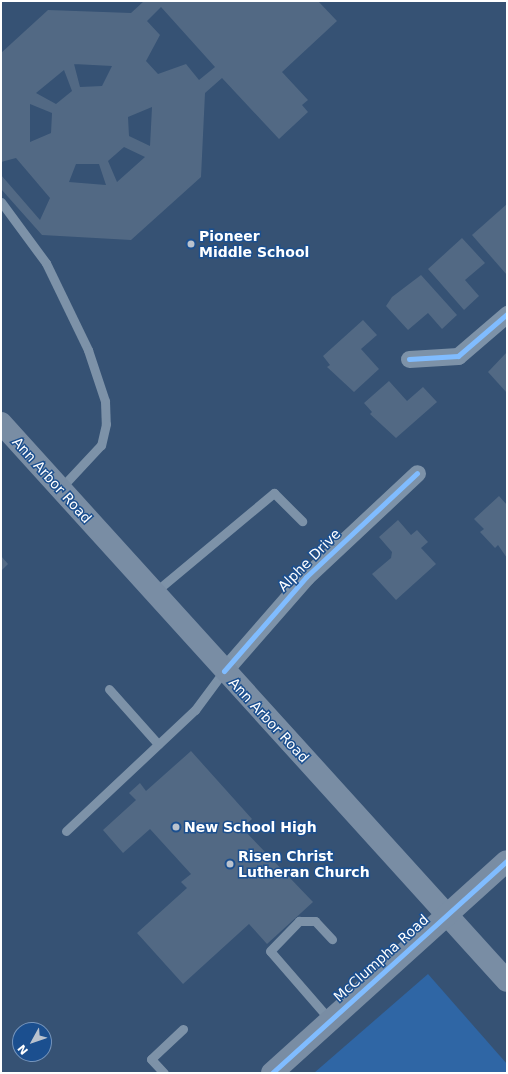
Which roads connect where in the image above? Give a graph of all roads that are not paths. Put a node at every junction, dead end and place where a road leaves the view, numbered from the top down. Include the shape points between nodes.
1 (1, 202) edge
2 (507, 314) edge
3 (409, 359) dead end
4 (1, 422) edge
5 (417, 473) dead end
6 (60, 489) junction
7 (302, 521) dead end
8 (154, 593) junction
9 (224, 671) junction
10 (109, 689) dead end
11 (158, 744) junction
12 (66, 831) dead end
13 (506, 864) edge
14 (448, 914) junction
15 (332, 939) dead end
16 (507, 981) edge
17 (330, 1020) junction
18 (183, 1029) dead end
19 (164, 1073) edge
20 (272, 1073) edge

1 - 6 lane via 46,263 88,350 105,401 106,424 101,445
2 - 3 street via 458,356
4 - 6 main road, Ann Arbor Road
5 - 9 street, Alphe Drive via 306,577
6 - 8 main road, Ann Arbor Road
7 - 8 lane via 274,493
8 - 9 main road, Ann Arbor Road
9 - 11 lane via 195,710
9 - 14 main road, Ann Arbor Road
10 - 11 lane
11 - 12 lane
13 - 14 main road, McClumpha Road
14 - 16 main road, Ann Arbor Road
14 - 17 main road, McClumpha Road
15 - 17 lane via 315,921 299,921 270,951
17 - 20 main road, McClumpha Road
18 - 19 lane via 151,1058

